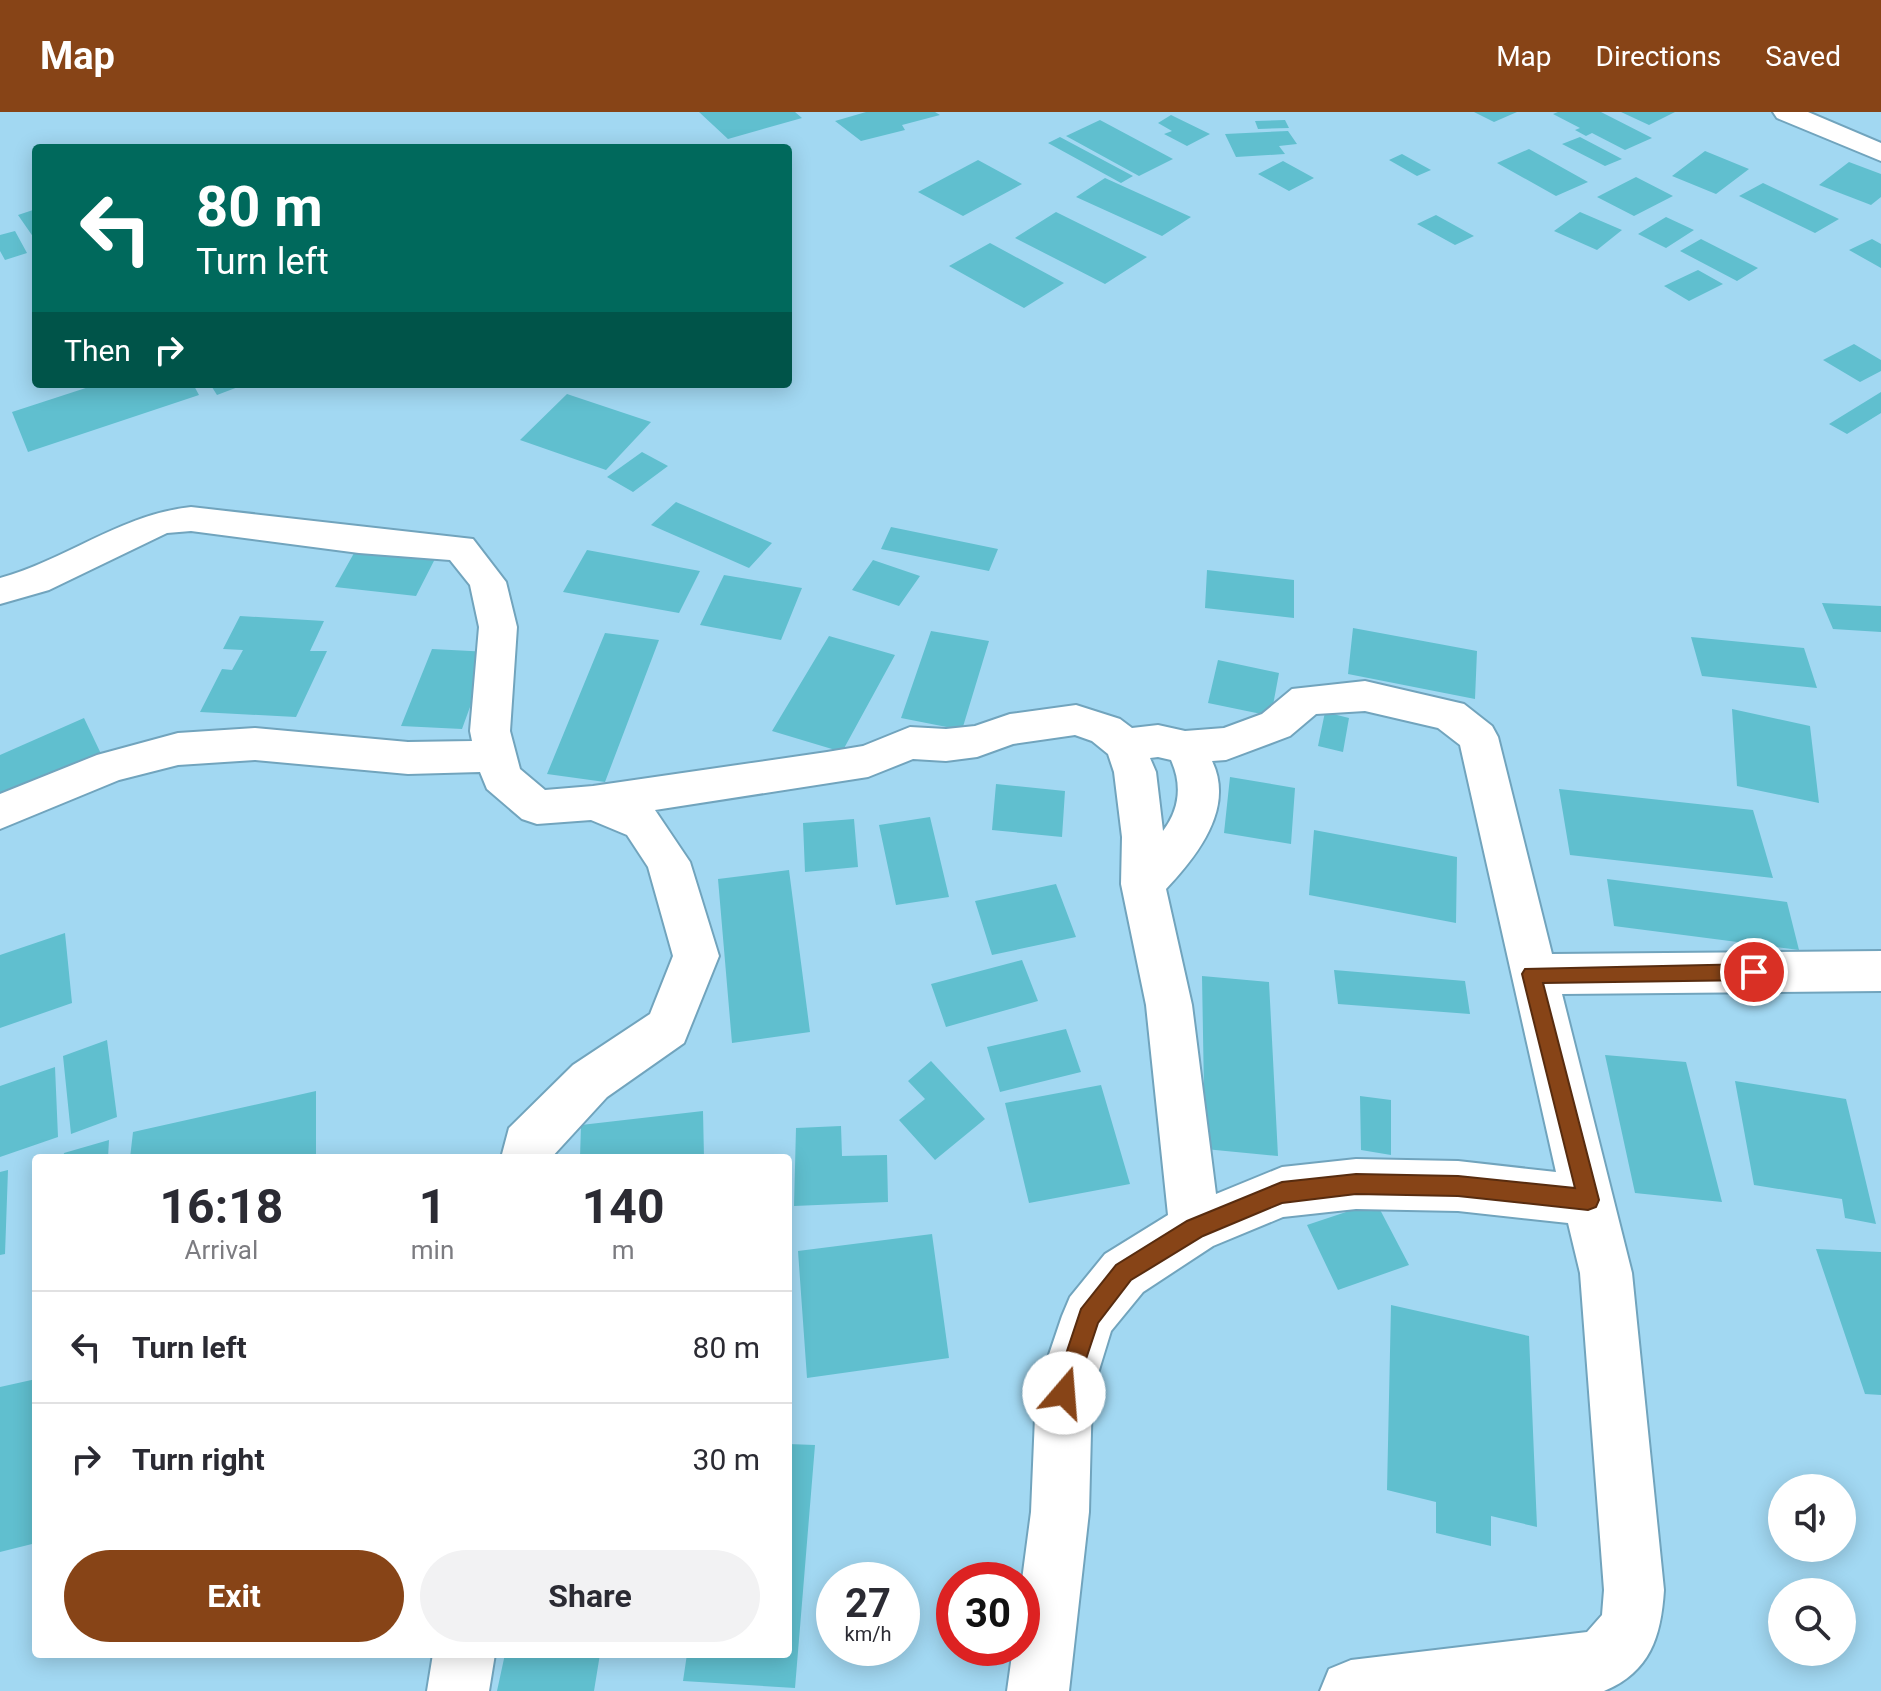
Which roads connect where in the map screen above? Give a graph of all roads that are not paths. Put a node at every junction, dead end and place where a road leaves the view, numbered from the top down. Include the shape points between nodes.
1 (1786, 112) edge
2 (1840, 112) edge
3 (1816, 127) junction
4 (1881, 153) edge
5 (0, 591) edge
6 (1125, 745) junction
7 (1185, 747) junction
8 (497, 756) junction
9 (593, 803) junction
10 (0, 812) edge
11 (1143, 884) junction
12 (1881, 971) edge
13 (1532, 974) junction
14 (526, 1154) edge
15 (1588, 1200) junction
16 (1195, 1228) junction
17 (463, 1658) edge
18 (458, 1691) edge
19 (1038, 1691) edge
20 (1351, 1691) edge

1 - 3 street
2 - 3 street
3 - 4 street
5 - 8 street via 36,581 160,522 191,519 460,548 488,582 498,627 490,731
6 - 7 street via 1158,741
6 - 9 street via 1106,730 1076,720 1010,729 977,741 910,743 868,761
6 - 11 street via 1143,837
7 - 11 street via 1199,781 1194,815 1177,850
7 - 13 street via 1226,744 1276,725 1306,700 1365,696 1450,715 1468,726 1478,737
8 - 9 street via 502,777 537,807
8 - 10 street via 408,758 255,744 178,749 111,766
9 - 14 street via 642,823 668,862 696,956 667,1028 590,1081 527,1145
11 - 16 street via 1169,1005
12 - 13 street
13 - 15 street
15 - 16 street via 1458,1186 1356,1184 1282,1192
15 - 20 street via 1606,1273 1634,1590 1631,1628 1602,1661
16 - 19 street via 1124,1273 1089,1316 1064,1393 1060,1512
17 - 18 street

